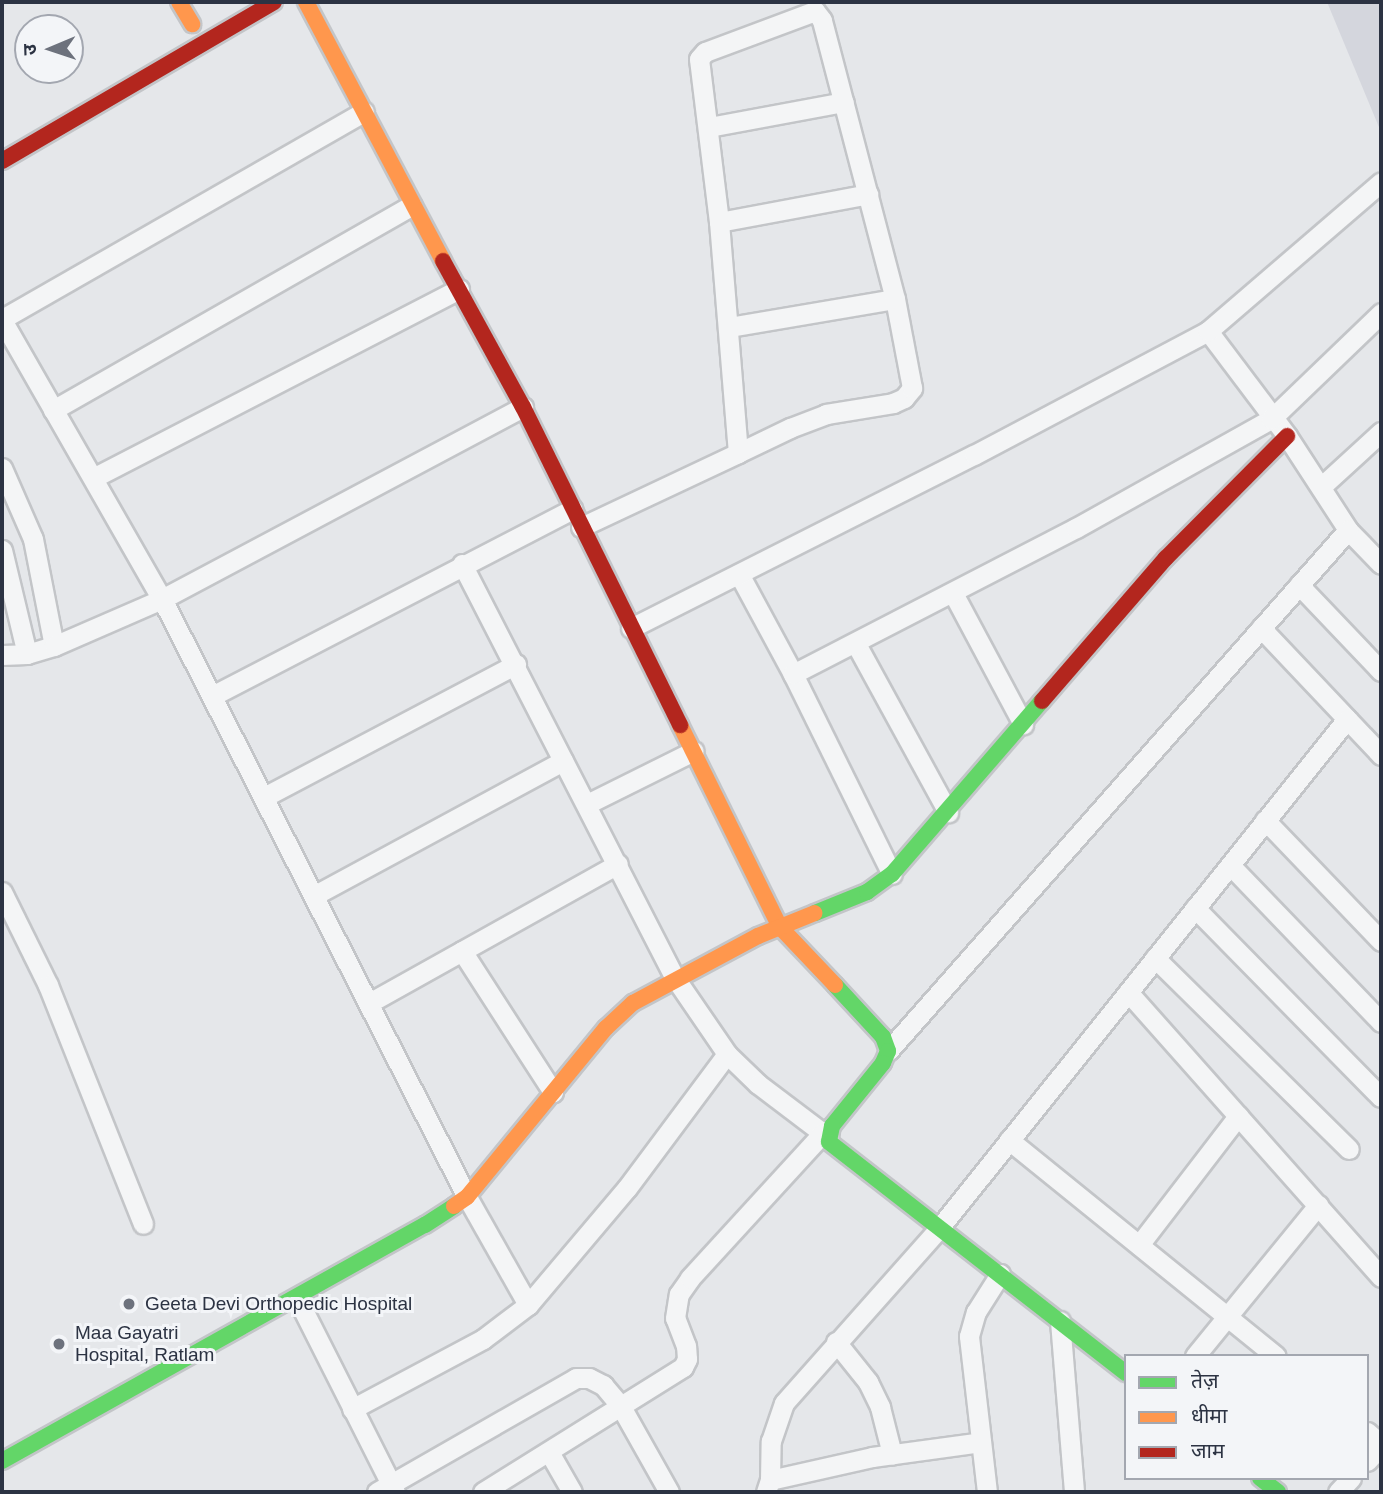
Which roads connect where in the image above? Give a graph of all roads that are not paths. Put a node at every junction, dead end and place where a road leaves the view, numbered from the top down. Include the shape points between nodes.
1 (179, 2) edge
2 (274, 2) edge
3 (306, 2) edge
4 (211, 13) dead end
5 (844, 102) junction
6 (364, 113) junction
7 (709, 127) junction
8 (2, 161) edge
9 (1381, 182) edge
10 (868, 194) junction
11 (412, 205) junction
12 (719, 222) junction
13 (459, 289) junction
14 (895, 299) junction
15 (1381, 313) edge
16 (2, 319) edge
17 (729, 327) junction
18 (1208, 331) junction
19 (523, 407) junction
20 (53, 410) junction
21 (1271, 419) junction
22 (1381, 432) edge
23 (1287, 436) junction
24 (738, 453) junction
25 (2, 470) edge
26 (93, 478) junction
27 (1322, 486) junction
28 (577, 518) junction
29 (1348, 530) junction
30 (2, 550) edge
31 (462, 564) junction
32 (1381, 564) edge
33 (739, 574) junction
34 (1300, 585) junction
35 (953, 593) junction
36 (162, 599) junction
37 (631, 628) junction
38 (1261, 628) junction
39 (856, 644) junction
40 (54, 646) junction
41 (27, 654) junction
42 (2, 655) edge
43 (516, 664) junction
44 (1381, 671) edge
45 (793, 674) junction
46 (212, 696) junction
47 (1347, 719) junction
48 (1023, 724) junction
49 (694, 751) junction
50 (1381, 755) edge
51 (563, 761) junction
52 (264, 797) junction
53 (587, 804) junction
54 (948, 812) junction
55 (1265, 820) junction
56 (618, 864) junction
57 (1230, 864) junction
58 (892, 874) junction
59 (2, 892) edge
60 (315, 895) junction
61 (1195, 908) junction
62 (780, 927) junction
63 (1381, 941) edge
64 (462, 951) junction
65 (1155, 958) junction
66 (675, 978) junction
67 (1128, 992) junction
68 (369, 1003) junction
69 (1381, 1022) edge
70 (888, 1051) junction
71 (727, 1054) junction
72 (554, 1093) junction
73 (1381, 1097) edge
74 (1238, 1116) junction
75 (825, 1135) junction
76 (1009, 1140) junction
77 (1349, 1149) dead end
78 (467, 1197) junction
79 (1318, 1205) junction
80 (143, 1224) dead end
81 (940, 1227) junction
82 (1139, 1244) junction
83 (1000, 1274) junction
84 (1381, 1278) edge
85 (297, 1298) junction
86 (528, 1305) junction
87 (1226, 1314) junction
88 (1060, 1321) junction
89 (836, 1342) junction
90 (1196, 1354) edge
91 (1274, 1354) edge
92 (1124, 1371) edge
93 (620, 1405) junction
94 (352, 1409) junction
95 (981, 1442) junction
96 (1381, 1445) edge
97 (549, 1452) junction
98 (892, 1454) junction
99 (1369, 1459) edge
100 (2, 1461) edge
101 (1263, 1480) edge
102 (768, 1486) edge
103 (387, 1489) edge
104 (483, 1492) edge
105 (572, 1492) edge
106 (669, 1492) edge
107 (987, 1492) edge
108 (1074, 1492) edge
109 (1278, 1492) edge

1 - 4 main road via 186,27
2 - 8 main road
3 - 6 main road
5 - 7 street
5 - 7 street via 822,20 819,13 810,12 701,56
5 - 10 street
6 - 11 main road
6 - 16 street
7 - 12 street
9 - 18 street
10 - 12 street
10 - 14 street
11 - 13 main road
11 - 20 street
12 - 17 street
13 - 19 main road
13 - 26 street
14 - 17 street
14 - 24 street via 911,373 912,388 904,398 826,414
15 - 21 street
16 - 20 street
17 - 24 street
18 - 21 street
18 - 33 street
19 - 28 main road
19 - 36 street
20 - 26 street
21 - 23 street
21 - 35 street
22 - 27 street
23 - 27 street
23 - 48 main road via 1166,558
24 - 28 street
25 - 40 street via 33,539
26 - 36 street
27 - 29 street
28 - 31 street
28 - 37 main road
29 - 32 street
29 - 34 street
30 - 41 street
31 - 43 street
31 - 46 street
33 - 37 street
33 - 45 street
34 - 38 street
34 - 44 street
35 - 39 street
35 - 48 street
36 - 40 street
36 - 46 street
37 - 49 main road
38 - 47 street
38 - 70 street
39 - 45 street
39 - 54 street
40 - 41 street
41 - 42 street
43 - 51 street
43 - 52 street
45 - 58 street
46 - 52 street
47 - 50 street
47 - 55 street
48 - 54 main road
49 - 53 street
49 - 62 main road
51 - 53 street
51 - 60 street
52 - 60 street
53 - 56 street
54 - 58 main road
55 - 57 street
55 - 63 street
56 - 64 street
56 - 66 street
57 - 61 street
57 - 69 street
58 - 62 main road via 843,903
59 - 80 street via 48,985
60 - 68 street
61 - 65 street
61 - 73 street
62 - 66 main road
62 - 70 main road via 876,1026
64 - 68 street
64 - 72 street
65 - 67 street
65 - 77 street
66 - 71 street
66 - 72 main road via 633,1003 615,1020
67 - 74 street
67 - 76 street
68 - 78 street
70 - 75 main road
71 - 75 street
71 - 86 street via 627,1188
72 - 78 main road
74 - 79 street
74 - 82 street
75 - 81 main road via 832,1147
75 - 93 street via 679,1294 675,1318 686,1346 683,1367
76 - 81 street
76 - 82 street
78 - 85 main road
78 - 86 street
79 - 84 street
79 - 87 street
81 - 83 main road
81 - 89 street
82 - 87 street
83 - 88 main road
83 - 95 street via 976,1312 969,1336
85 - 94 street
85 - 100 main road
86 - 94 street via 483,1339
87 - 90 street
87 - 91 street
88 - 92 main road
88 - 108 street
89 - 98 street via 868,1382
89 - 102 street via 784,1403 771,1441
93 - 97 street
93 - 103 street via 603,1385 576,1378
93 - 106 street
94 - 103 street
95 - 98 street
95 - 107 street
96 - 99 street
97 - 104 street
97 - 105 street
98 - 102 street
101 - 109 main road

